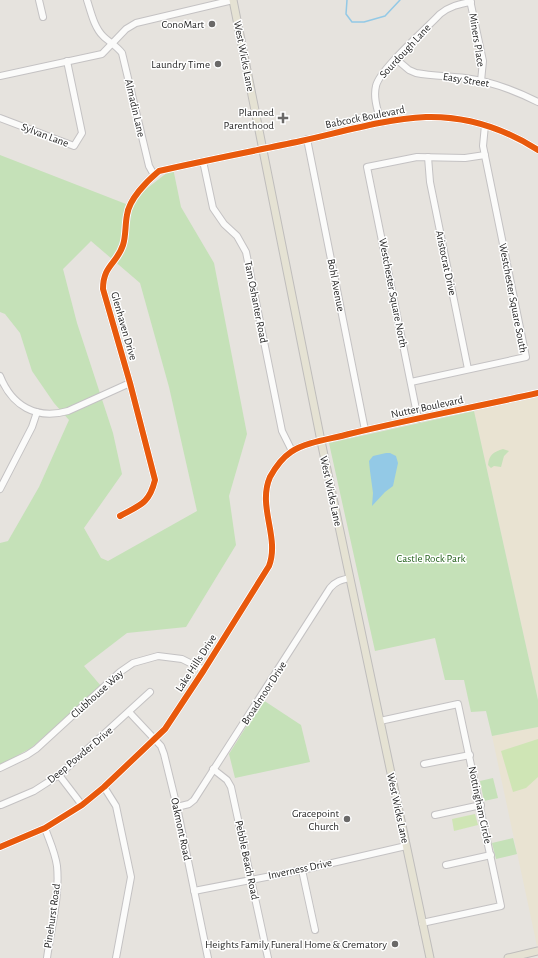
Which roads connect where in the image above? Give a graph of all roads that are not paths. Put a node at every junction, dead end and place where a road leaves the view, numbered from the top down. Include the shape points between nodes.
1 (39, 0) edge
2 (87, 0) edge
3 (233, 0) edge
4 (471, 1) edge
5 (43, 17) dead end
6 (113, 44) junction
7 (397, 54) junction
8 (66, 61) junction
9 (0, 76) edge
10 (481, 81) junction
11 (538, 102) edge
12 (0, 118) edge
13 (381, 123) junction
14 (484, 125) junction
15 (307, 139) junction
16 (262, 149) junction
17 (538, 150) edge
18 (485, 155) junction
19 (428, 157) junction
20 (203, 161) junction
21 (154, 175) junction
22 (468, 369) junction
23 (0, 376) edge
24 (411, 382) junction
25 (130, 383) junction
26 (1, 384) edge
27 (538, 393) edge
28 (37, 412) junction
29 (418, 419) junction
30 (365, 430) junction
31 (321, 441) junction
32 (292, 452) junction
33 (0, 489) edge
34 (120, 516) dead end
35 (350, 578) junction
36 (204, 670) junction
37 (150, 692) dead end
38 (129, 712) junction
39 (380, 721) junction
40 (154, 740) junction
41 (470, 755) junction
42 (424, 764) dead end
43 (0, 768) edge
44 (213, 768) junction
45 (59, 775) junction
46 (104, 787) junction
47 (1, 805) edge
48 (82, 805) junction
49 (480, 805) junction
50 (177, 807) junction
51 (435, 815) dead end
52 (45, 828) junction
53 (406, 846) junction
54 (0, 847) edge
55 (491, 855) junction
56 (446, 865) dead end
57 (302, 870) junction
58 (251, 879) junction
59 (194, 891) junction
60 (422, 923) junction
61 (315, 930) dead end
62 (538, 951) edge
63 (47, 958) edge
64 (116, 958) edge
65 (208, 958) edge
66 (268, 958) edge
67 (430, 958) edge
68 (508, 958) edge

1 - 5 street
2 - 6 street, Almadin Lane via 98,29
3 - 6 street via 136,23 126,29
3 - 16 main road, West Wicks Lane
4 - 7 street, Sourdough Lane via 447,9
4 - 10 street, Miners Place via 483,61
6 - 8 street via 102,54
6 - 21 street, Almadin Lane via 122,53 149,166
7 - 10 street, Easy Street via 409,70 416,73
7 - 13 street, Sourdough Lane via 376,86 375,94
8 - 9 street
8 - 12 street, Sylvan Lane via 82,134 74,146
10 - 11 street, Easy Street
13 - 14 street, Babcock Boulevard via 428,117
13 - 15 street, Babcock Boulevard
14 - 17 street, Babcock Boulevard via 522,140
14 - 18 street, Westchester Square South
15 - 16 street, Babcock Boulevard
15 - 30 street, Bohl Avenue
16 - 20 street, Glenhaven Drive
16 - 31 main road, West Wicks Lane
18 - 19 street via 465,158
18 - 22 street, Westchester Square South via 526,357
19 - 22 street, Aristocrat Drive via 430,182
19 - 24 street, Westchester Square North via 367,167
20 - 21 street, Glenhaven Drive via 159,171
20 - 32 street, Tam Oshanter Road via 213,208 224,224 237,236 246,252 282,431
21 - 25 street, Glenhaven Drive via 131,201 123,245 103,279 103,290
22 - 24 street, Westchester Square South
23 - 26 street
24 - 29 street, Westchester Square North
25 - 28 street via 68,411 52,414
25 - 34 street, Glenhaven Drive via 155,480 152,493 142,504
26 - 28 street via 24,408
27 - 29 street, Nutter Boulevard
28 - 33 street
29 - 30 street, Nutter Boulevard
30 - 31 street, Nutter Boulevard
31 - 32 street, Lake Hills Drive
31 - 35 main road, West Wicks Lane
32 - 36 street, Lake Hills Drive via 277,466 267,486 265,506 272,546 269,566
35 - 39 main road, West Wicks Lane
35 - 44 street, Broadmoor Drive via 335,582 330,588 222,758
36 - 40 street, Lake Hills Drive via 165,729
36 - 43 street, Clubhouse Way via 182,659 169,656 158,656 133,663 36,749
37 - 38 street, Deep Powder Drive
38 - 40 street, Oakmont Road
38 - 45 street, Deep Powder Drive
39 - 41 street, Nottingham Circle via 458,704
39 - 53 main road, West Wicks Lane
40 - 46 street, Lake Hills Drive
40 - 50 street, Oakmont Road via 161,746 164,754
41 - 42 street
41 - 49 street, Nottingham Circle
44 - 50 street, Broadmoor Drive via 194,800
44 - 58 street, Pebble Beach Road via 231,787
45 - 47 street, Deep Powder Drive via 34,791
45 - 48 street
46 - 48 street, Lake Hills Drive
46 - 64 street via 116,806 131,877
48 - 52 street, Lake Hills Drive
49 - 51 street
49 - 55 street, Nottingham Circle
50 - 59 street, Oakmont Road
52 - 54 street, Lake Hills Drive
52 - 63 street, Pinehurst Road via 54,851 58,883
53 - 57 street, Inverness Drive
53 - 60 main road, West Wicks Lane
55 - 56 street
55 - 60 street, Nottingham Circle via 501,906
57 - 58 street, Inverness Drive
57 - 61 street
58 - 59 street, Inverness Drive
58 - 66 street, Pebble Beach Road
59 - 65 street, Oakmont Road
60 - 67 main road, West Wicks Lane
62 - 68 main road

